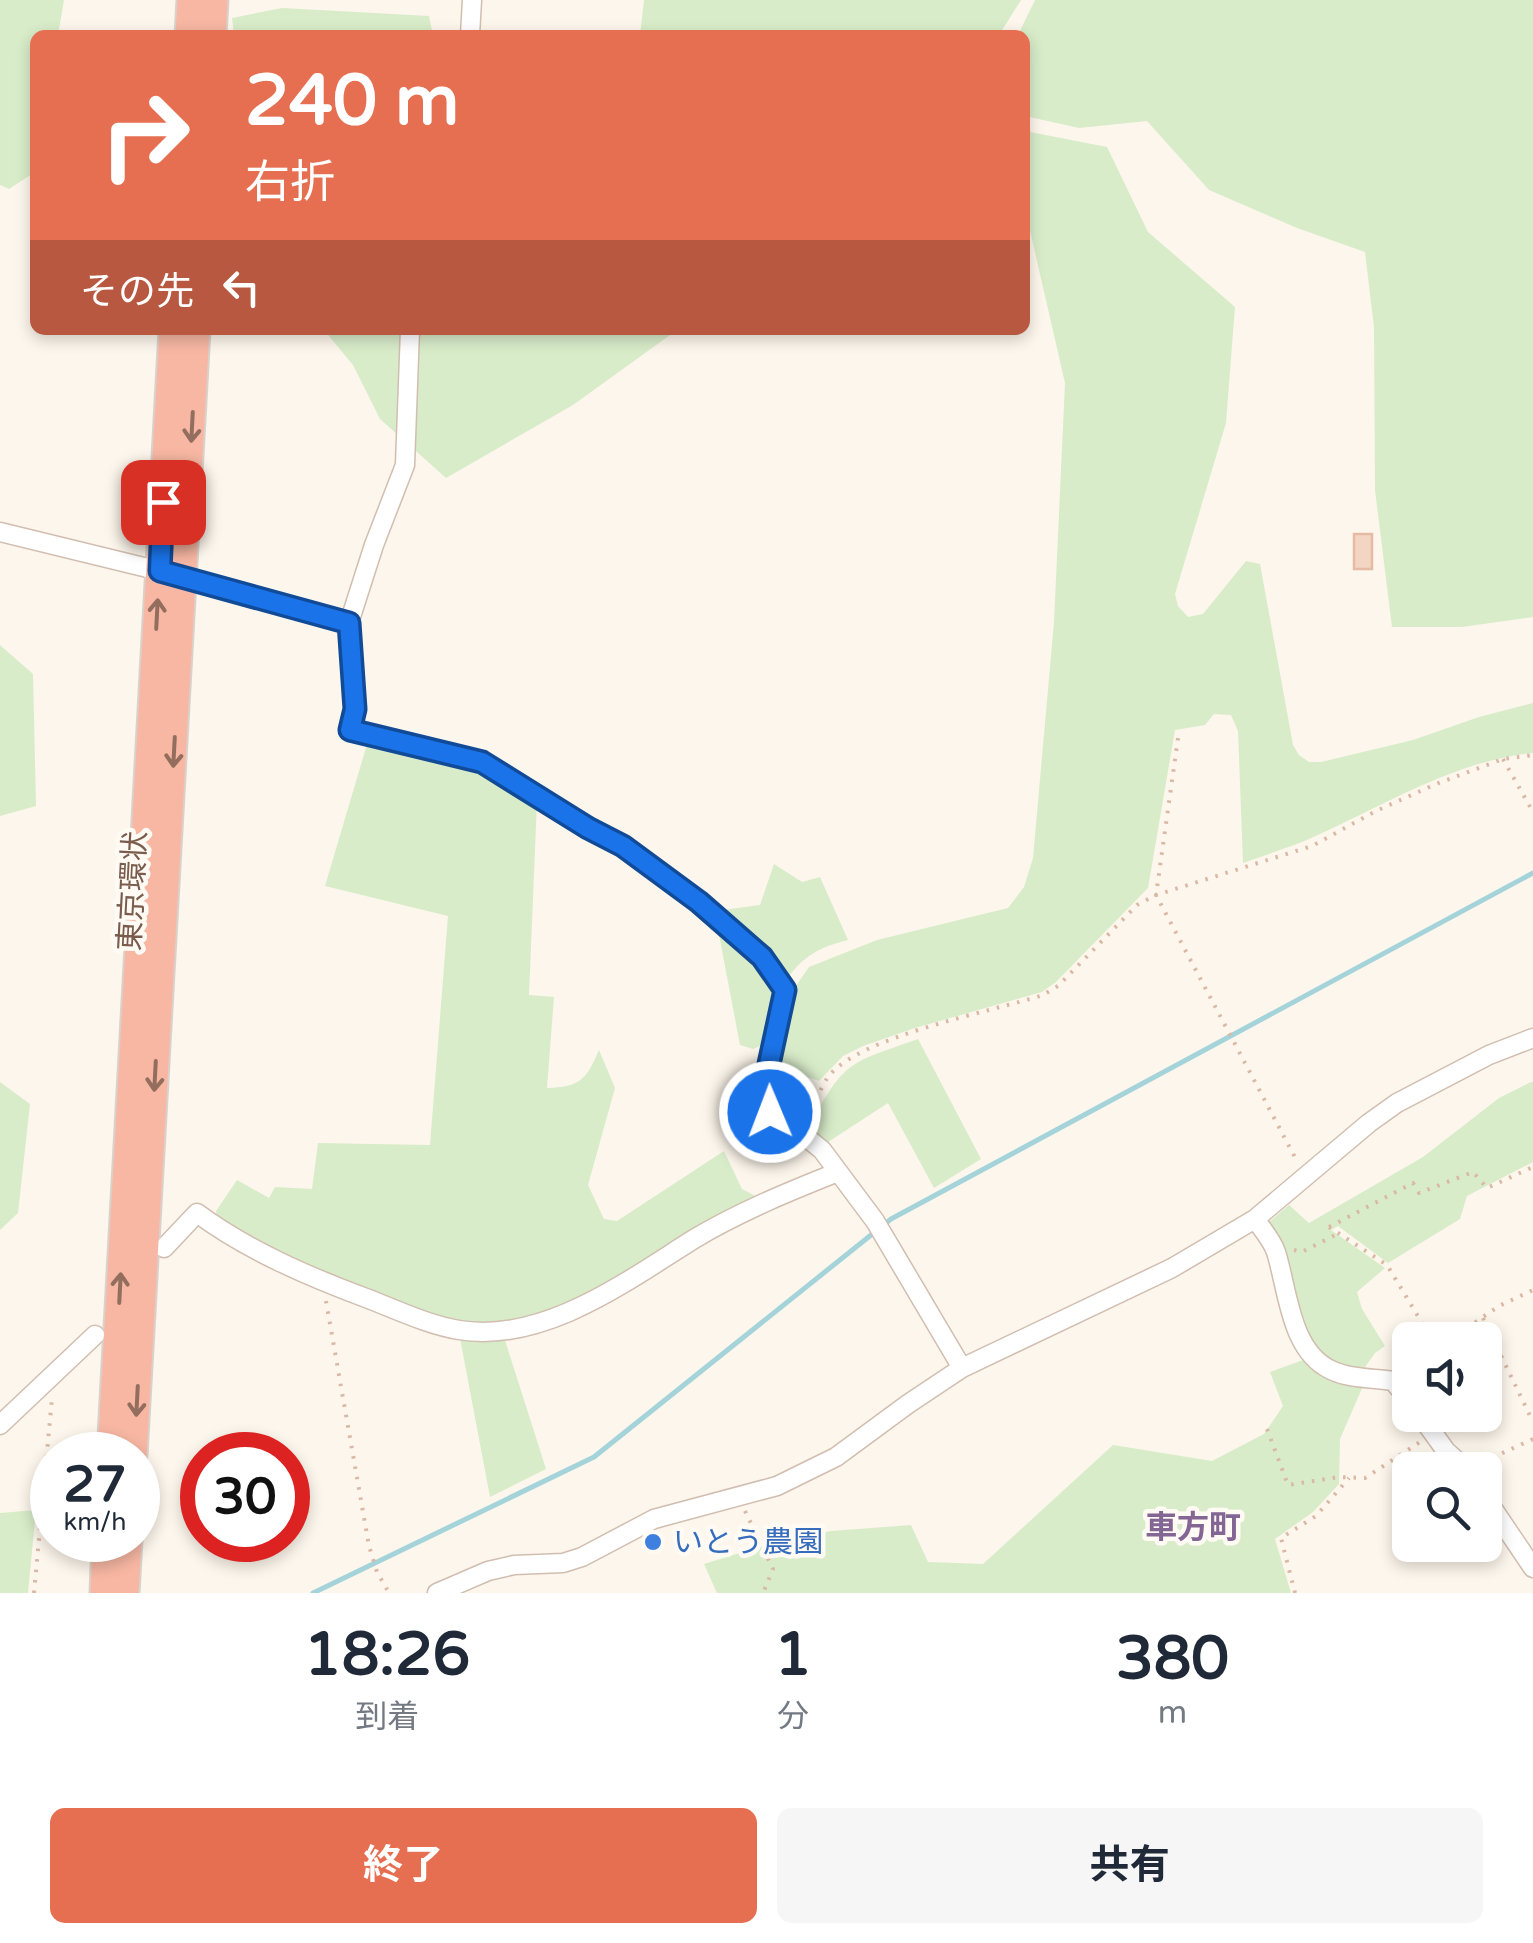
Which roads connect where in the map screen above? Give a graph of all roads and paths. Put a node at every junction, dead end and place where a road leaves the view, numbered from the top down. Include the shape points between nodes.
1 (190, 0) edge
2 (214, 0) edge
3 (472, 0) edge
4 (188, 30) edge
5 (213, 30) edge
6 (470, 30) edge
7 (172, 335) edge
8 (196, 335) edge
9 (410, 335) edge
10 (0, 532) edge
11 (172, 575) junction
12 (349, 623) junction
13 (1178, 738) dead end
14 (1533, 755) edge
15 (1502, 759) junction
16 (1533, 812) edge
17 (1156, 894) junction
18 (1533, 1038) edge
19 (801, 1132) junction
20 (1533, 1167) edge
21 (838, 1172) junction
22 (1305, 1176) junction
23 (1255, 1218) junction
24 (1339, 1232) junction
25 (164, 1248) dead end
26 (1277, 1255) junction
27 (322, 1282) junction
28 (1533, 1290) edge
29 (1482, 1318) junction
30 (95, 1334) dead end
31 (962, 1368) junction
32 (54, 1373) junction
33 (1392, 1382) edge
34 (1533, 1422) edge
35 (0, 1426) edge
36 (1268, 1429) dead end
37 (112, 1432) edge
38 (135, 1432) edge
39 (1433, 1434) joint
40 (1533, 1439) edge
41 (1450, 1452) edge
42 (1502, 1454) edge
43 (1350, 1478) junction
44 (738, 1497) junction
45 (1502, 1522) edge
46 (104, 1562) edge
47 (128, 1562) edge
48 (1533, 1568) edge
49 (34, 1593) edge
50 (102, 1593) edge
51 (126, 1593) edge
52 (389, 1593) edge
53 (437, 1593) edge
54 (763, 1593) edge
55 (1295, 1593) edge

1 - 4 highway
2 - 5 highway
3 - 6 street
7 - 11 highway, 東京環状
8 -> 11 highway, 東京環状
9 - 12 street via 405,465
10 - 11 street
11 - 12 street
37 -> 11 highway, 東京環状
11 -> 38 highway, 東京環状
12 - 19 street via 355,709 350,730 482,762 661,872 762,957 785,990 766,1078 770,1112
13 - 17 path
14 - 15 path
15 - 16 path
15 - 17 path via 1376,811 1312,846
17 - 19 path via 1043,996 846,1060 828,1077
17 - 22 path
18 - 22 street via 1397,1103
19 - 21 street
20 - 24 path via 1488,1188 1474,1172 1419,1193 1413,1183 1329,1227
21 - 27 street via 731,1219 598,1299 502,1330 459,1330
21 - 31 street via 881,1229
22 - 23 street
23 - 26 street
23 - 31 street via 1172,1268
24 - 26 path via 1302,1252 1288,1248
24 - 29 path via 1387,1265 1430,1336
25 - 27 street via 197,1213
26 - 33 street via 1312,1358 1346,1376
27 - 52 path via 369,1546
28 - 29 path
29 - 34 path
30 - 32 street
31 - 44 street via 836,1457
32 - 35 street
32 - 49 path
36 - 43 path via 1288,1485
39 - 41 street
39 - 43 path via 1365,1478
40 - 42 path
43 - 55 path via 1316,1516 1281,1538
44 - 53 street via 654,1520 564,1563 488,1570
44 - 54 path via 774,1569
45 - 48 street
46 - 50 highway
47 - 51 highway

